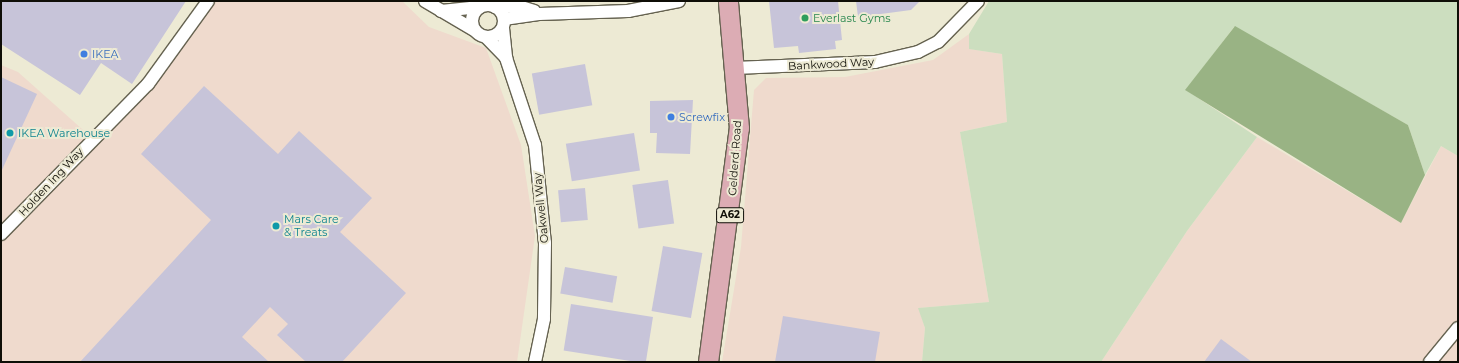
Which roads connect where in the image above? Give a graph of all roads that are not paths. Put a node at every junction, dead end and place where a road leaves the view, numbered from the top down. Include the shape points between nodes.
1 (208, 1) edge
2 (424, 1) edge
3 (679, 1) edge
4 (728, 1) edge
5 (978, 1) edge
6 (480, 7) junction
7 (495, 7) junction
8 (441, 11) junction
9 (539, 14) junction
10 (503, 24) junction
11 (474, 30) junction
12 (487, 38) junction
13 (506, 58) junction
14 (735, 68) junction
15 (1, 234) edge
16 (1458, 328) edge
17 (535, 362) edge
18 (708, 362) edge
19 (1430, 362) edge

1 - 15 street, Holden Ing Way via 148,84
2 - 8 street
3 - 9 street via 628,11
4 - 14 main road, Gelderd Road / A62
5 - 14 street, Bankwood Way via 938,42 918,52 875,62
6 - 7 street
6 - 8 street
6 - 11 street via 473,15
7 - 9 street via 518,6
7 - 10 street
8 - 11 street
9 - 10 street
10 - 12 street
10 - 13 street, Oakwell Way
11 - 12 street
12 - 13 street, Oakwell Way
13 - 17 street, Oakwell Way via 535,145 545,243 544,319
14 - 18 main road, Gelderd Road / A62 via 739,128
16 - 19 street

